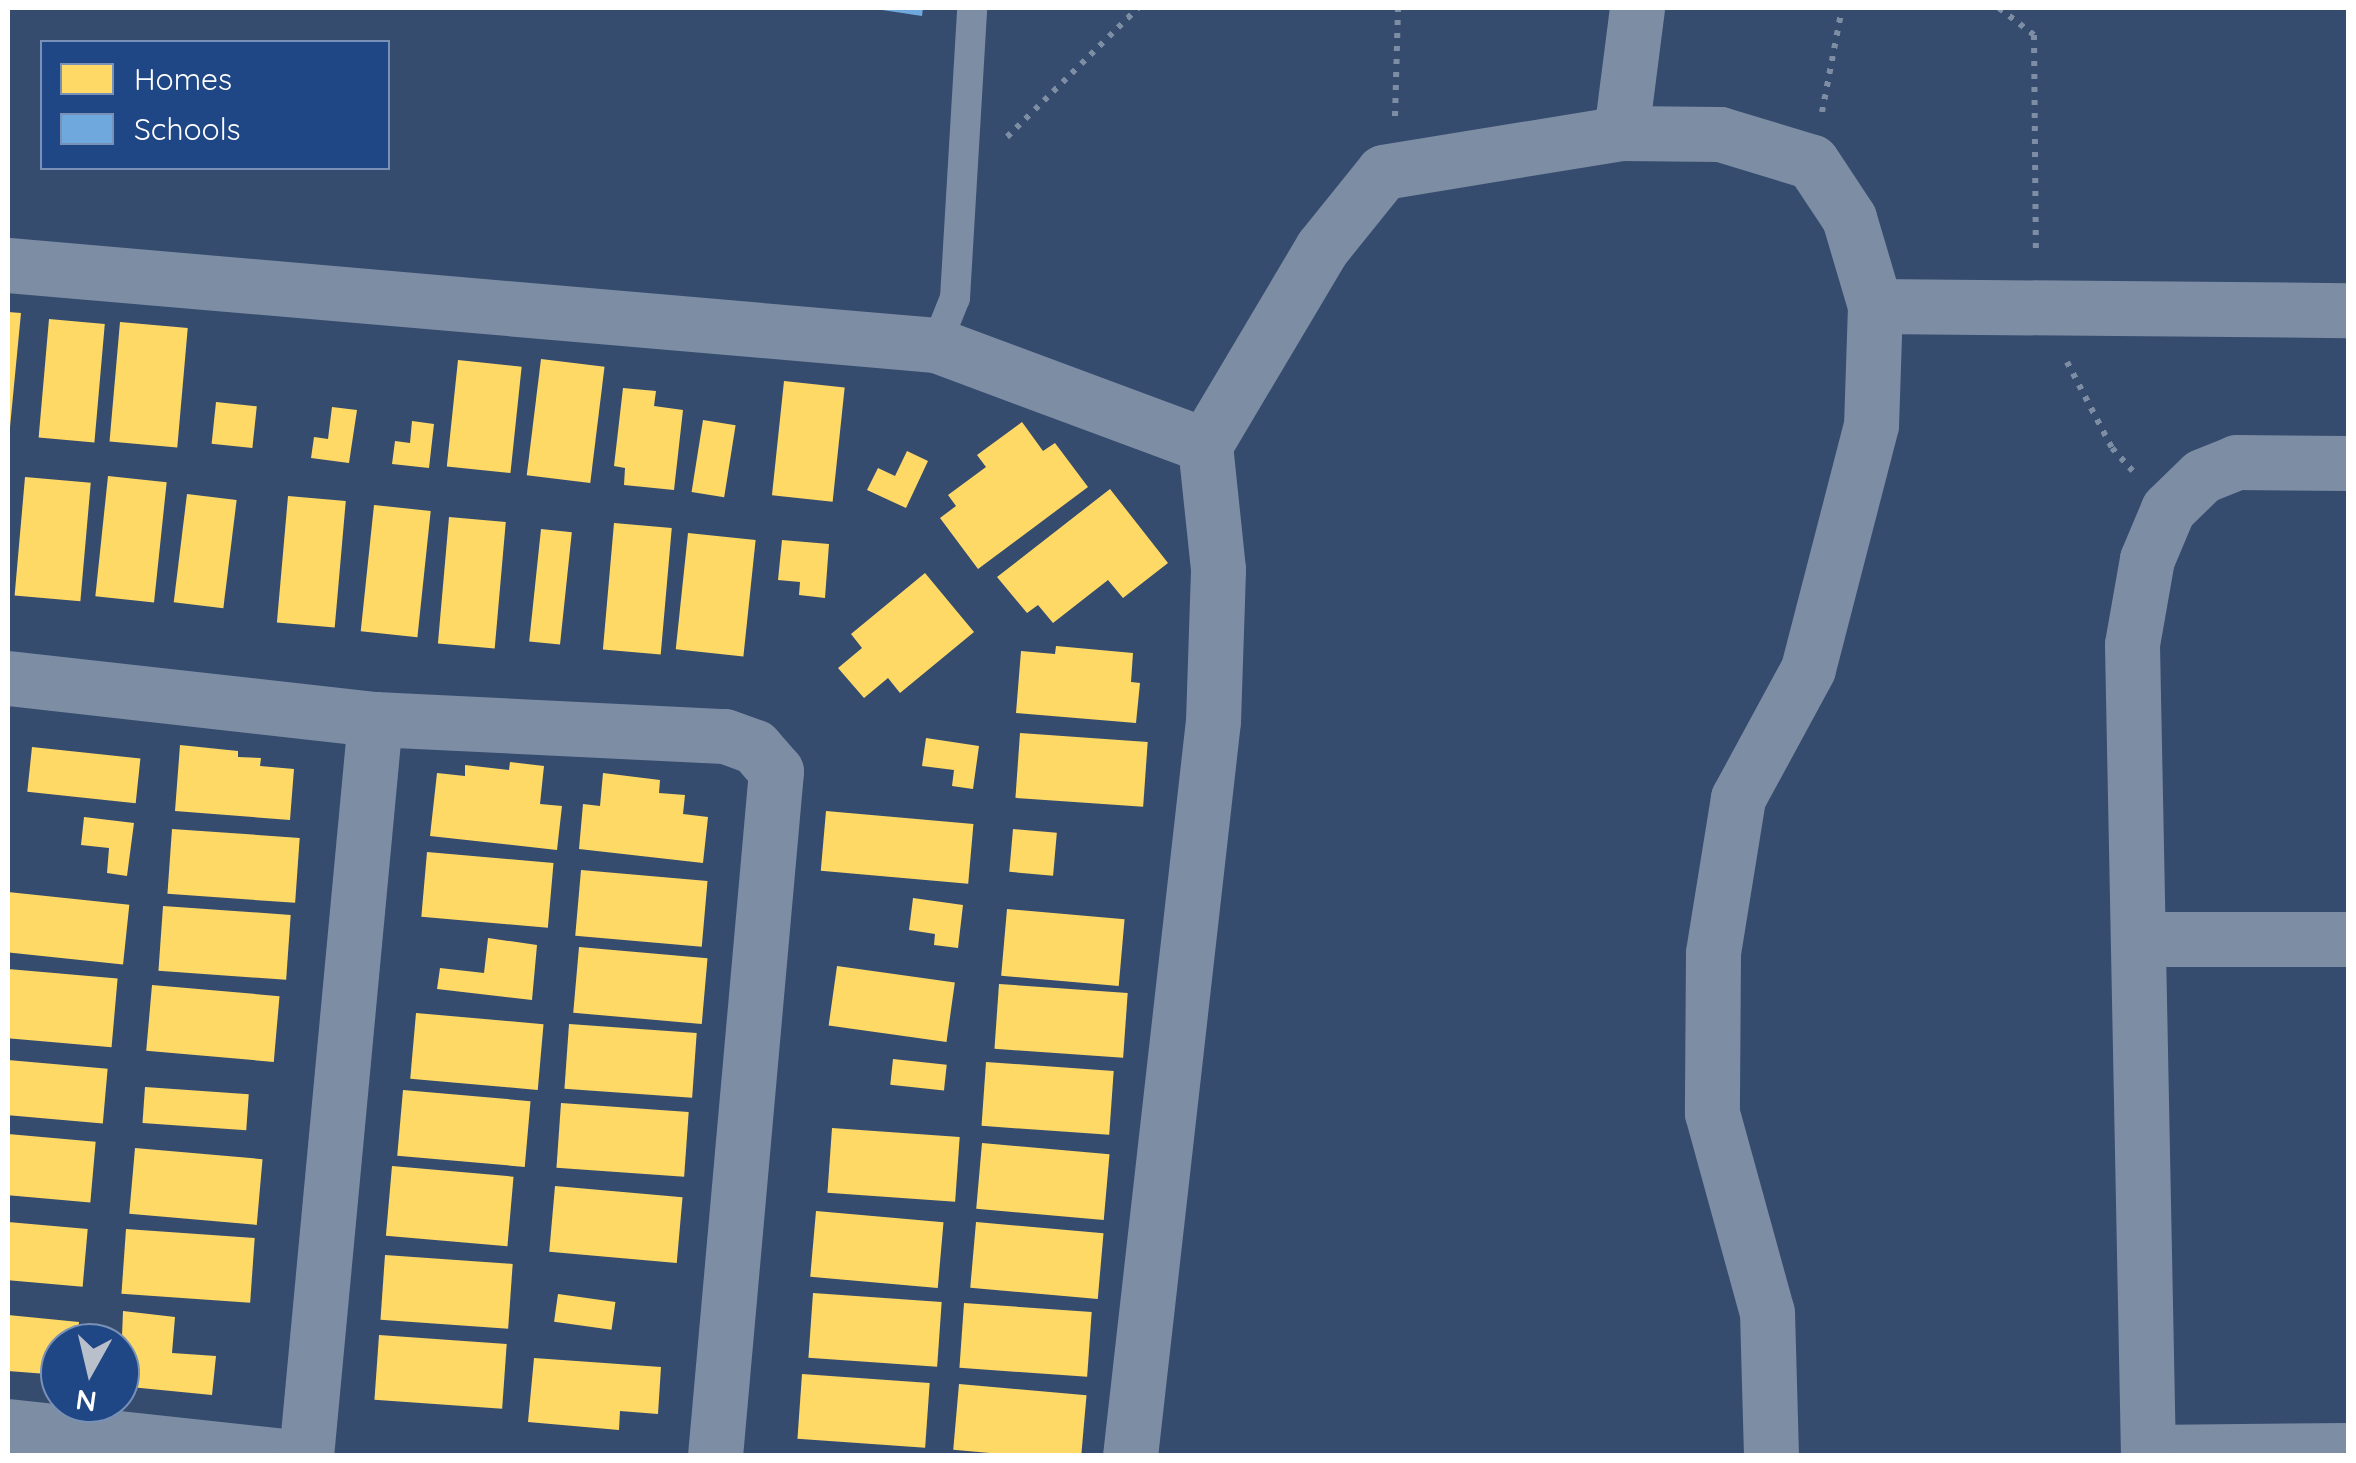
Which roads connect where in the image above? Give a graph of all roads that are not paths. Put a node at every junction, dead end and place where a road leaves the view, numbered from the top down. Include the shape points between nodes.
1 (972, 8) edge
2 (1638, 8) edge
3 (1621, 133) junction
4 (8, 265) edge
5 (1875, 306) junction
6 (2348, 310) edge
7 (936, 345) junction
8 (1205, 445) junction
9 (2348, 464) edge
10 (8, 678) edge
11 (375, 718) junction
12 (2142, 939) junction
13 (2348, 939) edge
14 (8, 1426) edge
15 (2348, 1450) edge
16 (2148, 1454) edge
17 (285, 1456) edge
18 (306, 1456) edge
19 (715, 1456) edge
20 (1130, 1456) edge
21 (1771, 1456) edge

1 - 7 lane via 955,298
2 - 3 street
3 - 5 street via 1720,134 1812,162 1849,218
3 - 8 street via 1383,172 1322,248
4 - 7 street
5 - 6 street
5 - 21 street via 1871,426 1808,669 1738,798 1714,952 1712,1113 1767,1312
7 - 8 street
8 - 20 street via 1218,569 1213,721
9 - 12 street via 2236,462 2202,476 2168,508 2147,559 2132,644
10 - 11 street
11 - 18 street
11 - 19 street via 725,736 755,747 776,770
12 - 13 street
12 - 16 street
14 - 17 street
15 - 16 street

